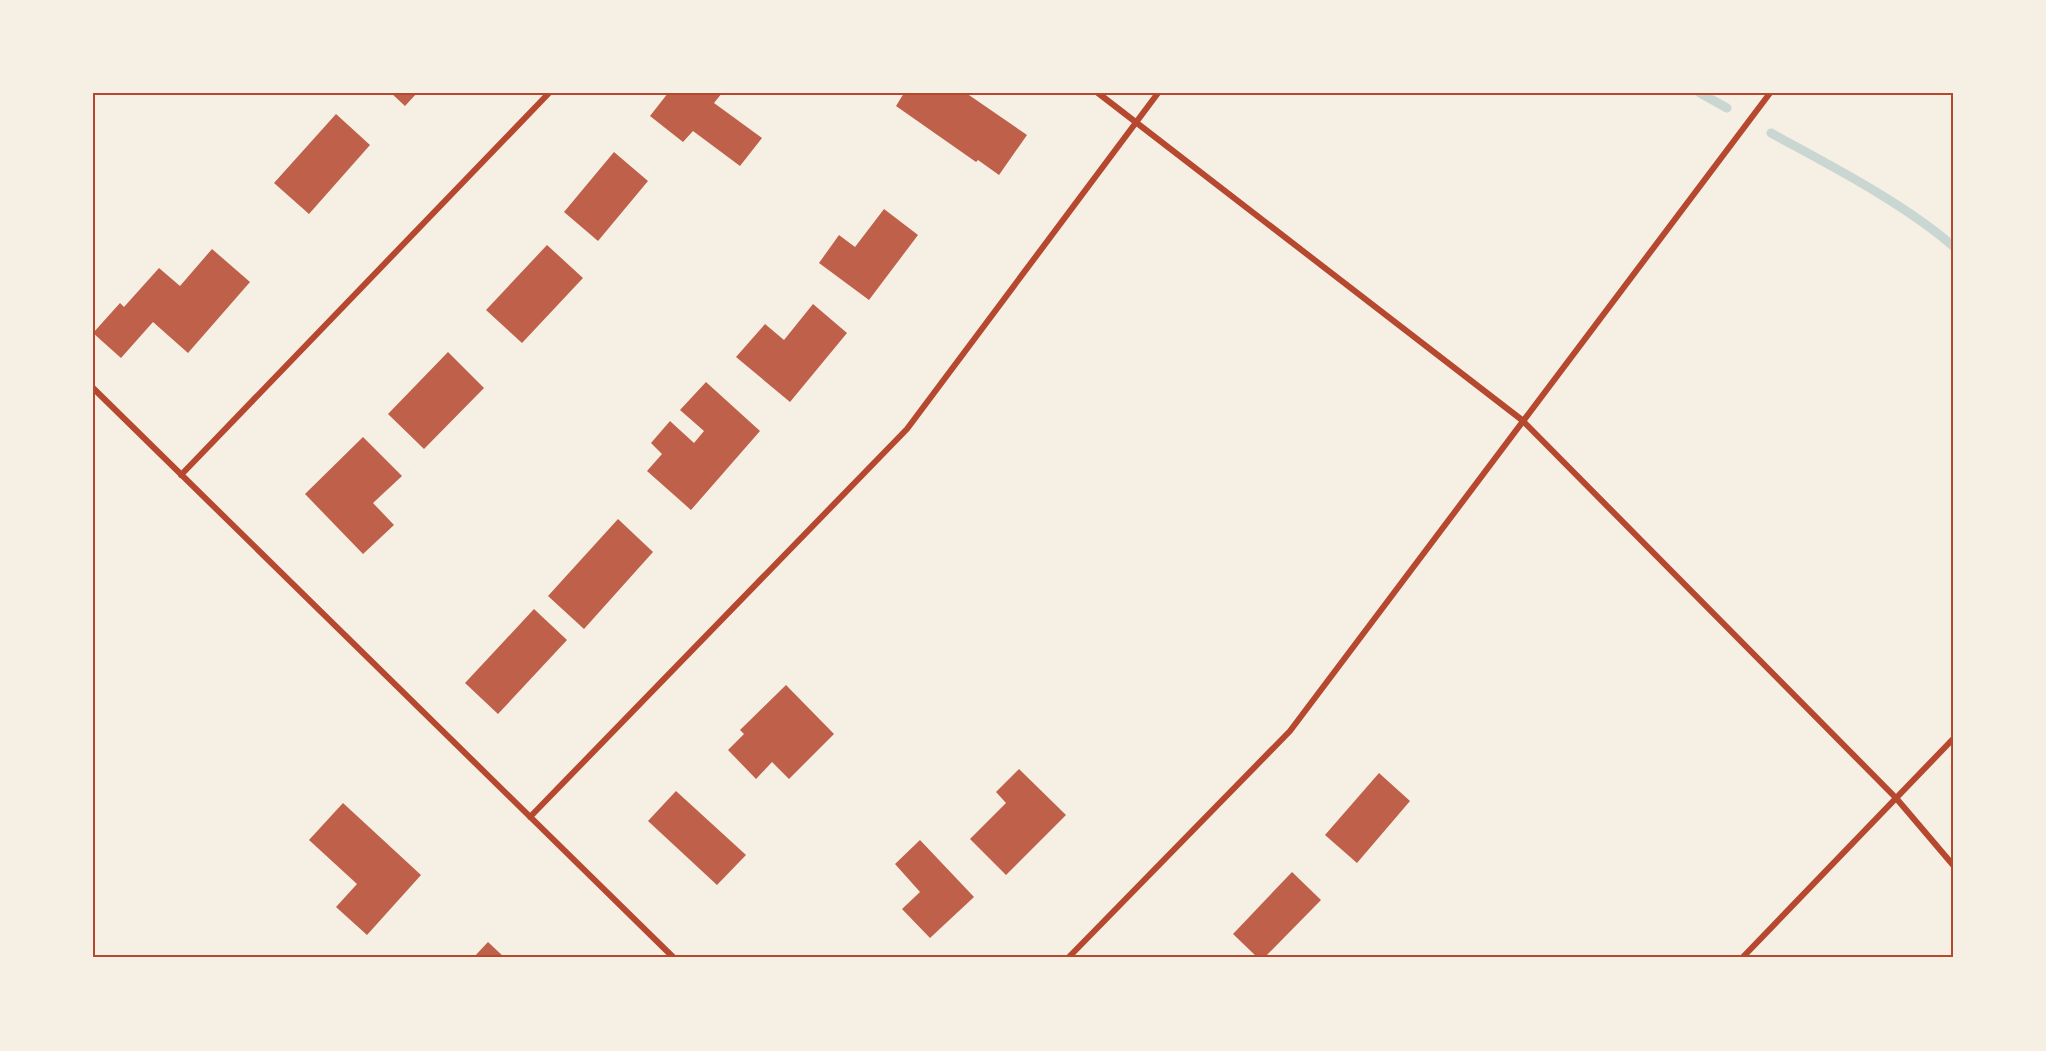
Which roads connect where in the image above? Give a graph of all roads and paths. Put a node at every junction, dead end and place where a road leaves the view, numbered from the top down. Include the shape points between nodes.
1 (549, 93) edge
2 (1098, 93) edge
3 (1158, 93) edge
4 (1770, 93) edge
5 (1137, 121) junction
6 (93, 388) edge
7 (1522, 420) junction
8 (181, 475) junction
9 (1953, 739) edge
10 (1896, 798) junction
11 (530, 817) junction
12 (1953, 865) edge
13 (674, 958) edge
14 (1068, 958) edge
15 (1742, 958) edge

1 - 8 street
2 - 5 street
3 - 5 street
4 - 7 street
5 - 7 street
5 - 11 street via 907,429
6 - 8 street
7 - 10 street
7 - 14 street via 1290,731
8 - 11 street
9 - 10 street
10 - 12 street
10 - 15 street
11 - 13 street

